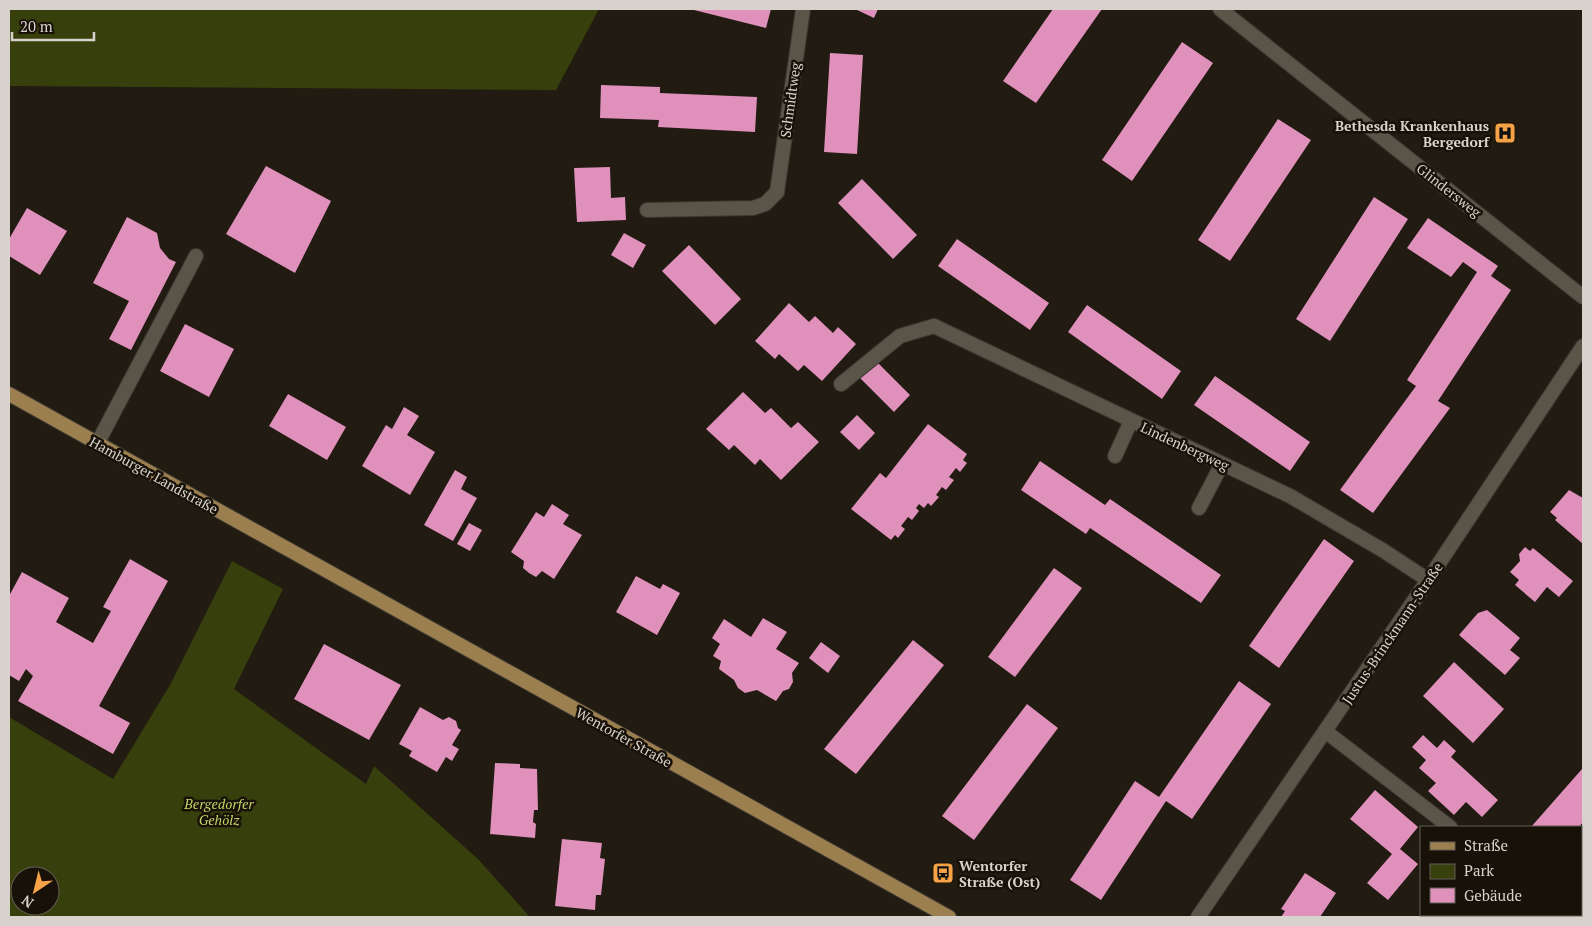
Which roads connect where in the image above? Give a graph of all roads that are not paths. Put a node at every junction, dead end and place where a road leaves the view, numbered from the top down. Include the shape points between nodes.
1 (803, 9) edge
2 (1220, 9) edge
3 (647, 210) dead end
4 (196, 256) dead end
5 (1583, 297) edge
6 (1583, 346) edge
7 (841, 384) dead end
8 (9, 394) edge
9 (1131, 421) junction
10 (97, 444) junction
11 (1115, 456) dead end
12 (1222, 464) junction
13 (1199, 508) dead end
14 (299, 556) joint
15 (1428, 580) junction
16 (1325, 731) junction
17 (1449, 826) edge
18 (949, 917) edge
19 (1198, 917) edge

1 - 3 street, Schmidtweg via 777,192 765,204 753,208
2 - 5 street, Glindersweg
4 - 10 street
6 - 15 street, Justus-Brinckmann-Straße
7 - 9 street, Lindenbergweg via 900,336 934,326
8 - 10 main road, Hamburger Landstraße
9 - 11 street
9 - 12 street, Lindenbergweg
10 - 14 main road, Hamburger Landstraße
12 - 13 street
12 - 15 street, Lindenbergweg via 1290,496
14 - 18 main road, Wentorfer Straße
15 - 16 street, Justus-Brinckmann-Straße
16 - 17 street
16 - 19 street, Justus-Brinckmann-Straße

